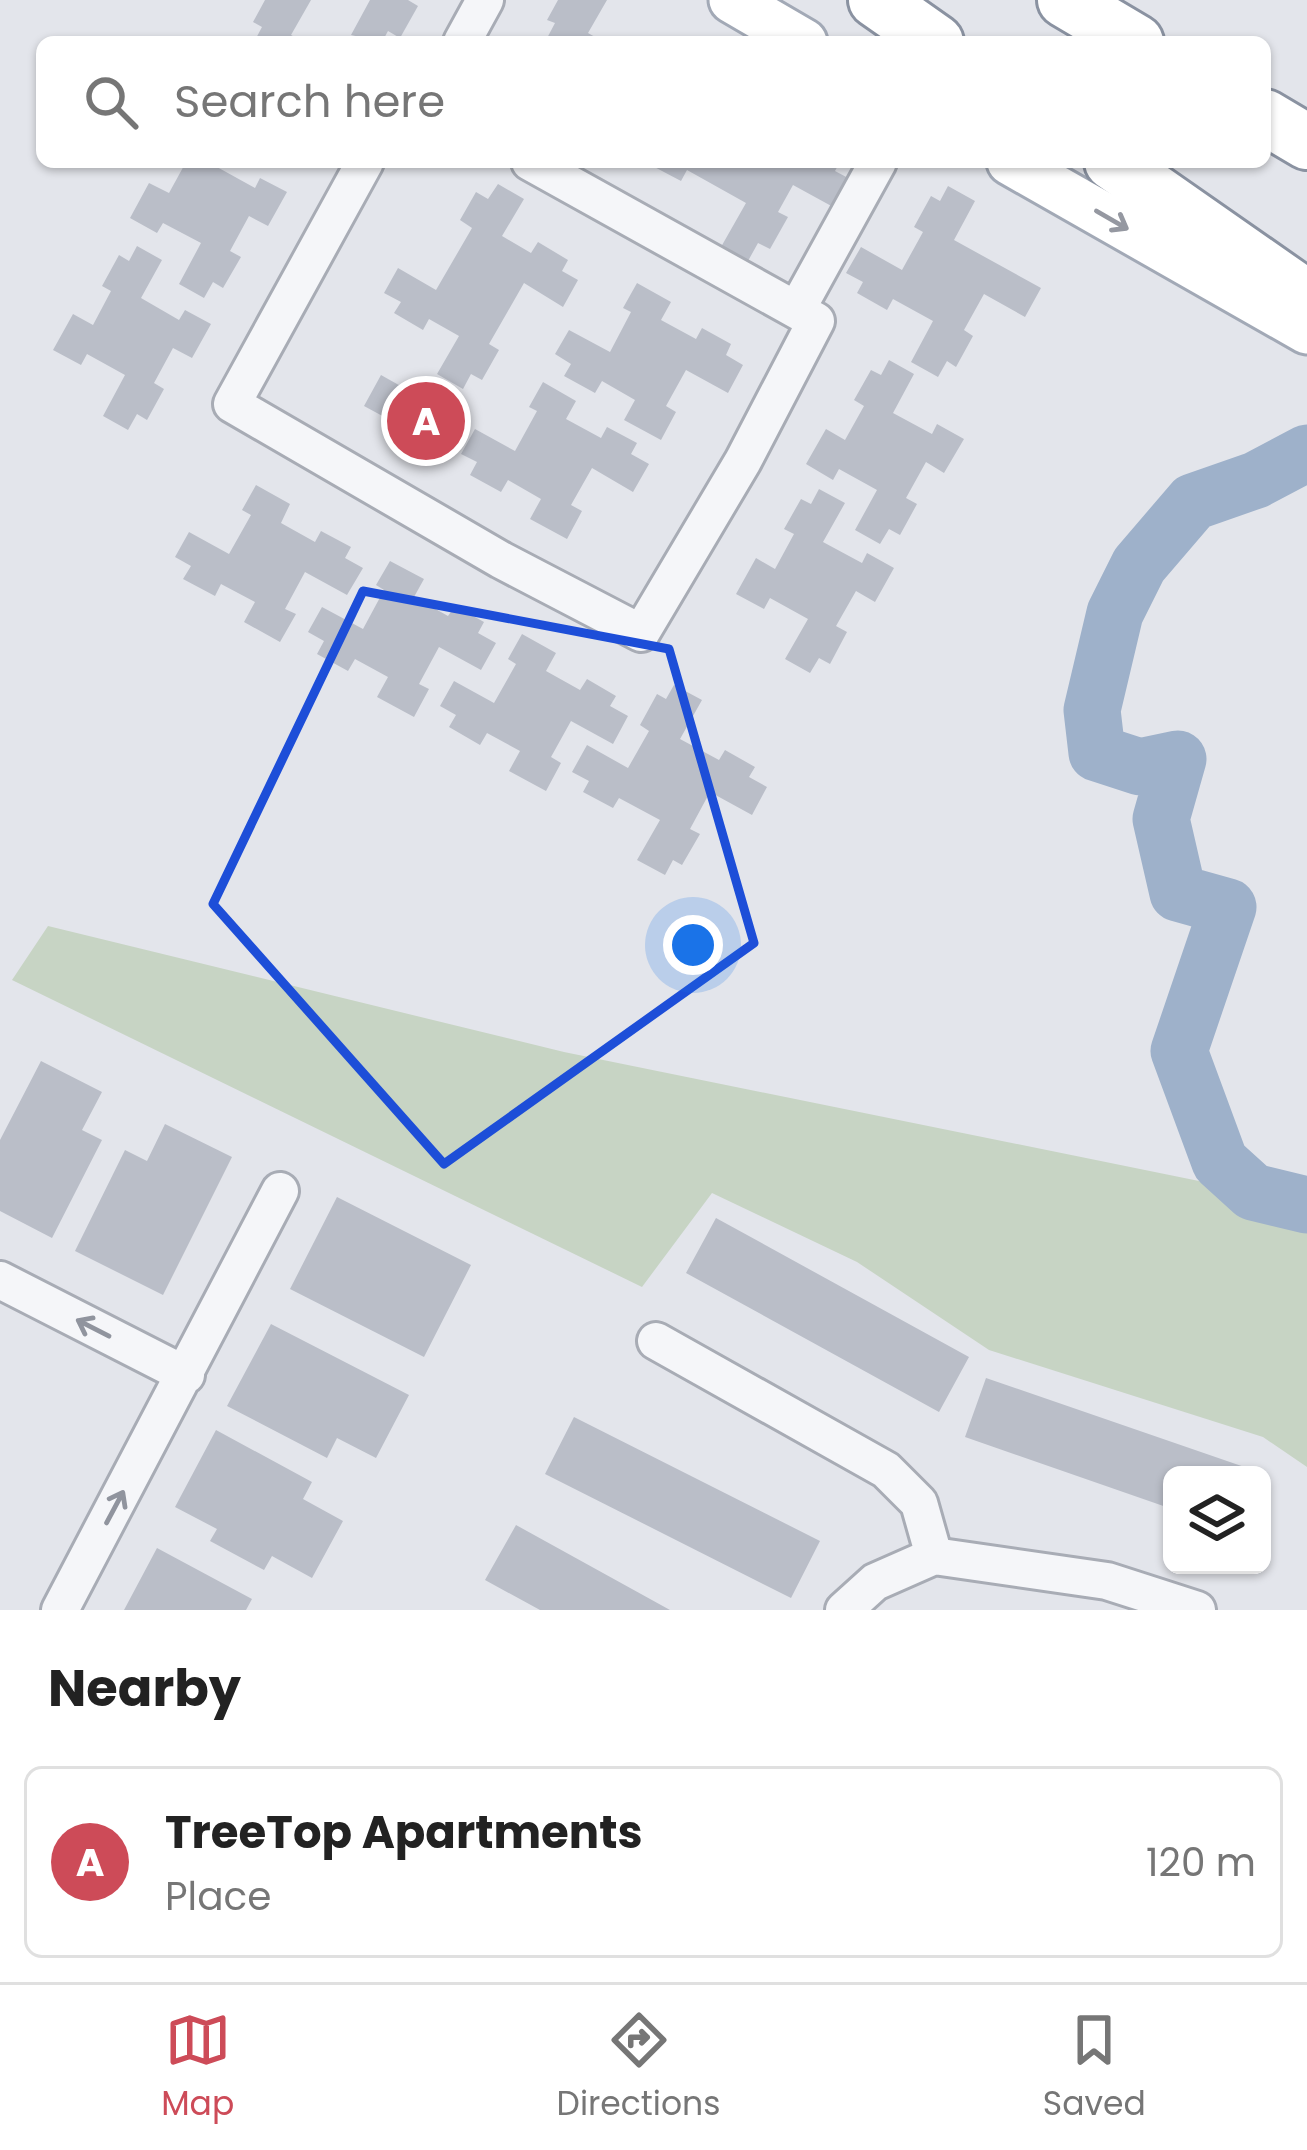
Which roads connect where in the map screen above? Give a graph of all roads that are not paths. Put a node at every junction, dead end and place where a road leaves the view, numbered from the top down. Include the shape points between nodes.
1 (485, 0) edge
2 (732, 0) edge
3 (876, 0) edge
4 (1065, 0) edge
5 (464, 36) edge
6 (794, 36) edge
7 (928, 36) edge
8 (1126, 36) edge
9 (1271, 121) edge
10 (1307, 142) edge
11 (362, 168) edge
12 (541, 168) edge
13 (875, 168) edge
14 (1021, 168) edge
15 (1121, 168) edge
16 (1307, 298) edge
17 (797, 309) junction
18 (1307, 331) edge
19 (280, 1191) dead end
20 (0, 1280) edge
21 (656, 1341) dead end
22 (187, 1375) junction
23 (934, 1556) junction
24 (60, 1610) edge
25 (844, 1610) edge
26 (1197, 1610) edge

1 - 5 street
2 - 6 main road
3 - 7 highway
4 - 8 highway
9 - 10 highway
11 - 17 street via 232,404 641,633 817,321
12 - 17 street
13 - 17 street
14 -> 18 main road
15 - 16 highway
19 - 22 street
22 -> 20 street
21 - 23 street via 886,1470 920,1503
24 -> 22 street
23 - 25 street via 875,1582
23 - 26 street via 1107,1580

